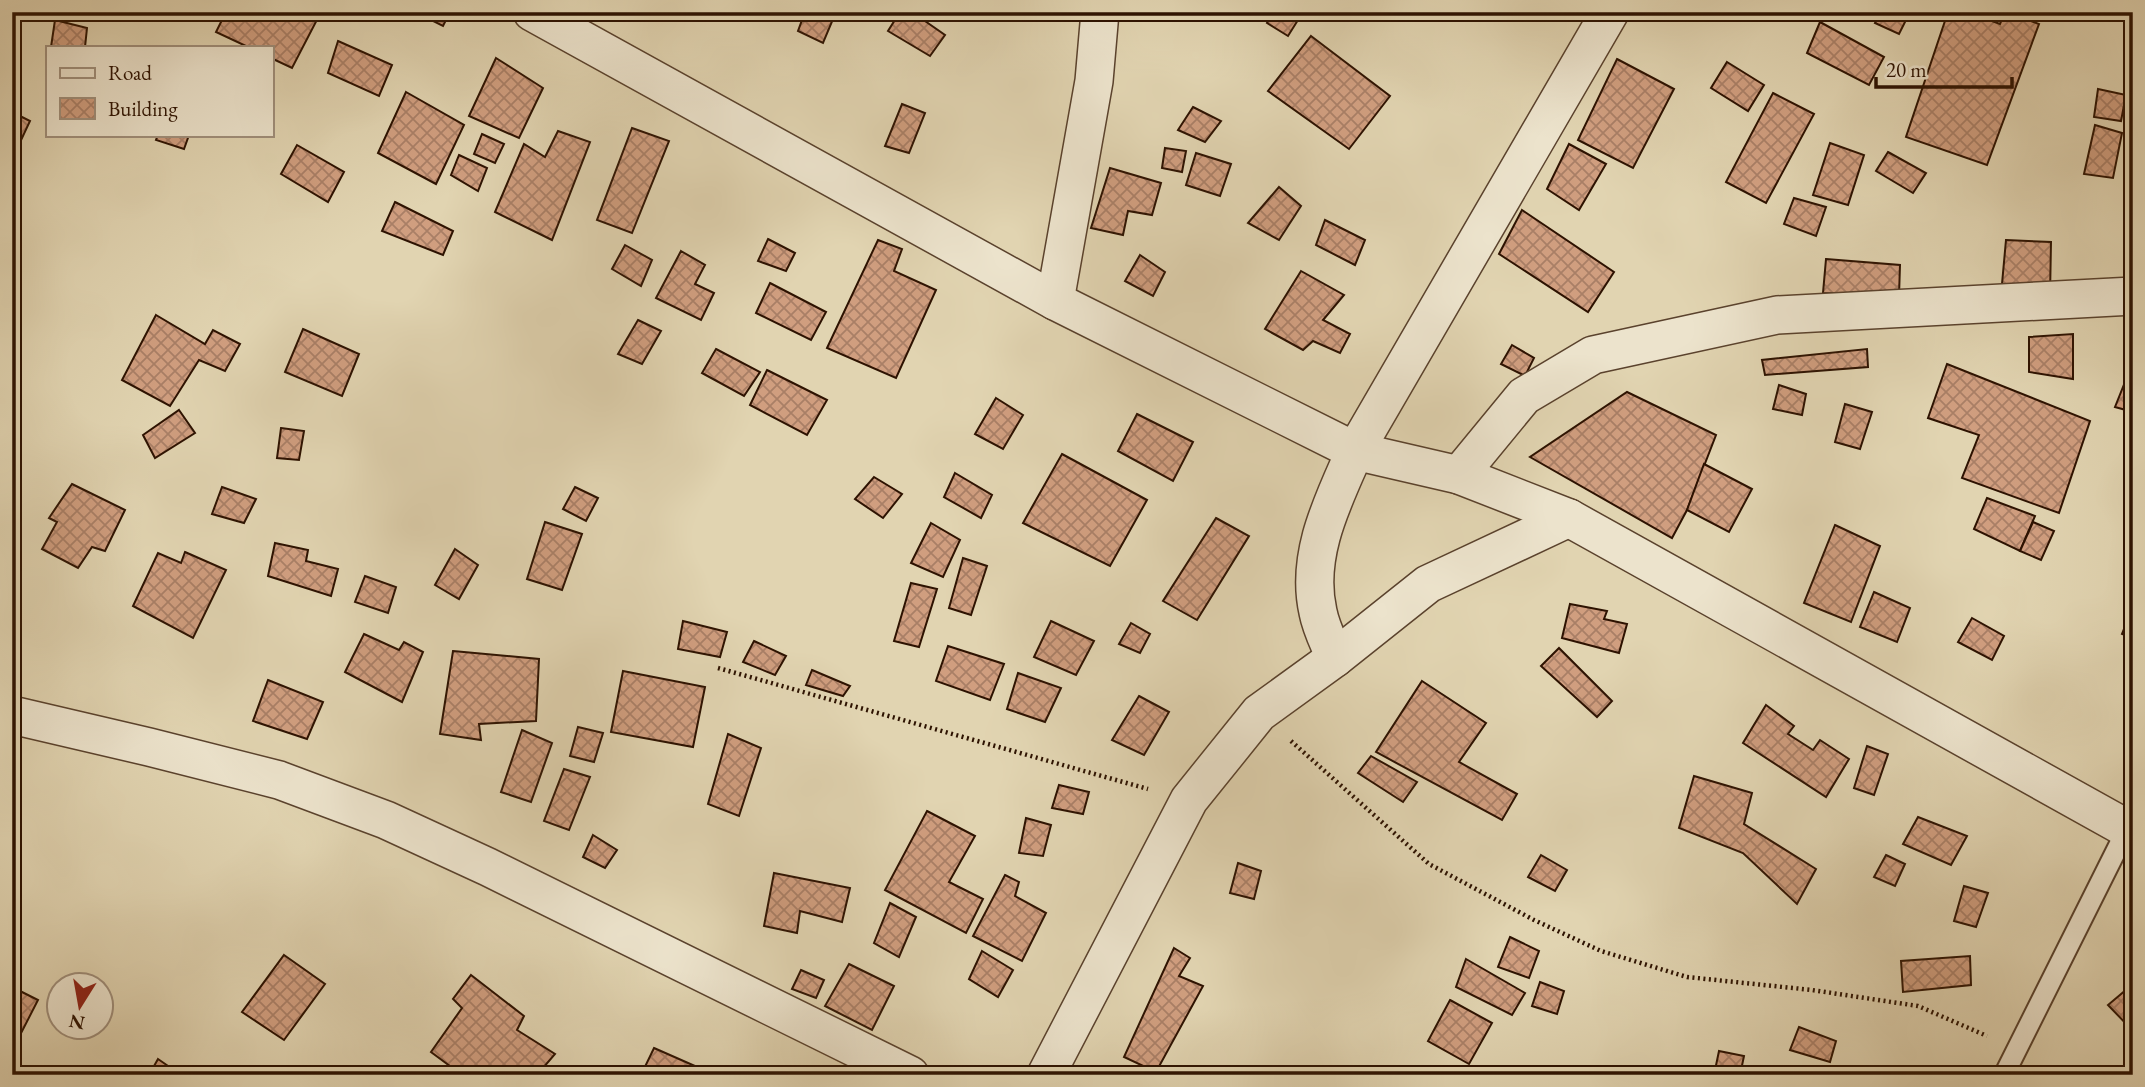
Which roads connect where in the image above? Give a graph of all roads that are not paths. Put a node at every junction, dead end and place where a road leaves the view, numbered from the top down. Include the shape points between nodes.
1 (532, 12) edge
2 (1100, 12) edge
3 (1610, 12) edge
4 (2133, 296) edge
5 (1055, 301) junction
6 (1356, 451) junction
7 (1459, 475) junction
8 (1569, 518) junction
9 (1335, 658) junction
10 (12, 715) edge
11 (2131, 826) edge
12 (910, 1075) edge
13 (1046, 1075) edge
14 (2004, 1075) edge

1 - 5 street
2 - 5 street via 1094,81
3 - 6 street
4 - 7 street via 1777,315 1593,355 1524,396
5 - 6 street
6 - 7 street
6 - 9 street via 1317,553 1314,590 1318,614
7 - 8 street
8 - 9 street via 1428,584
8 - 11 street
9 - 13 street via 1259,713 1189,800
10 - 12 street via 279,780 386,820
11 - 14 lane

